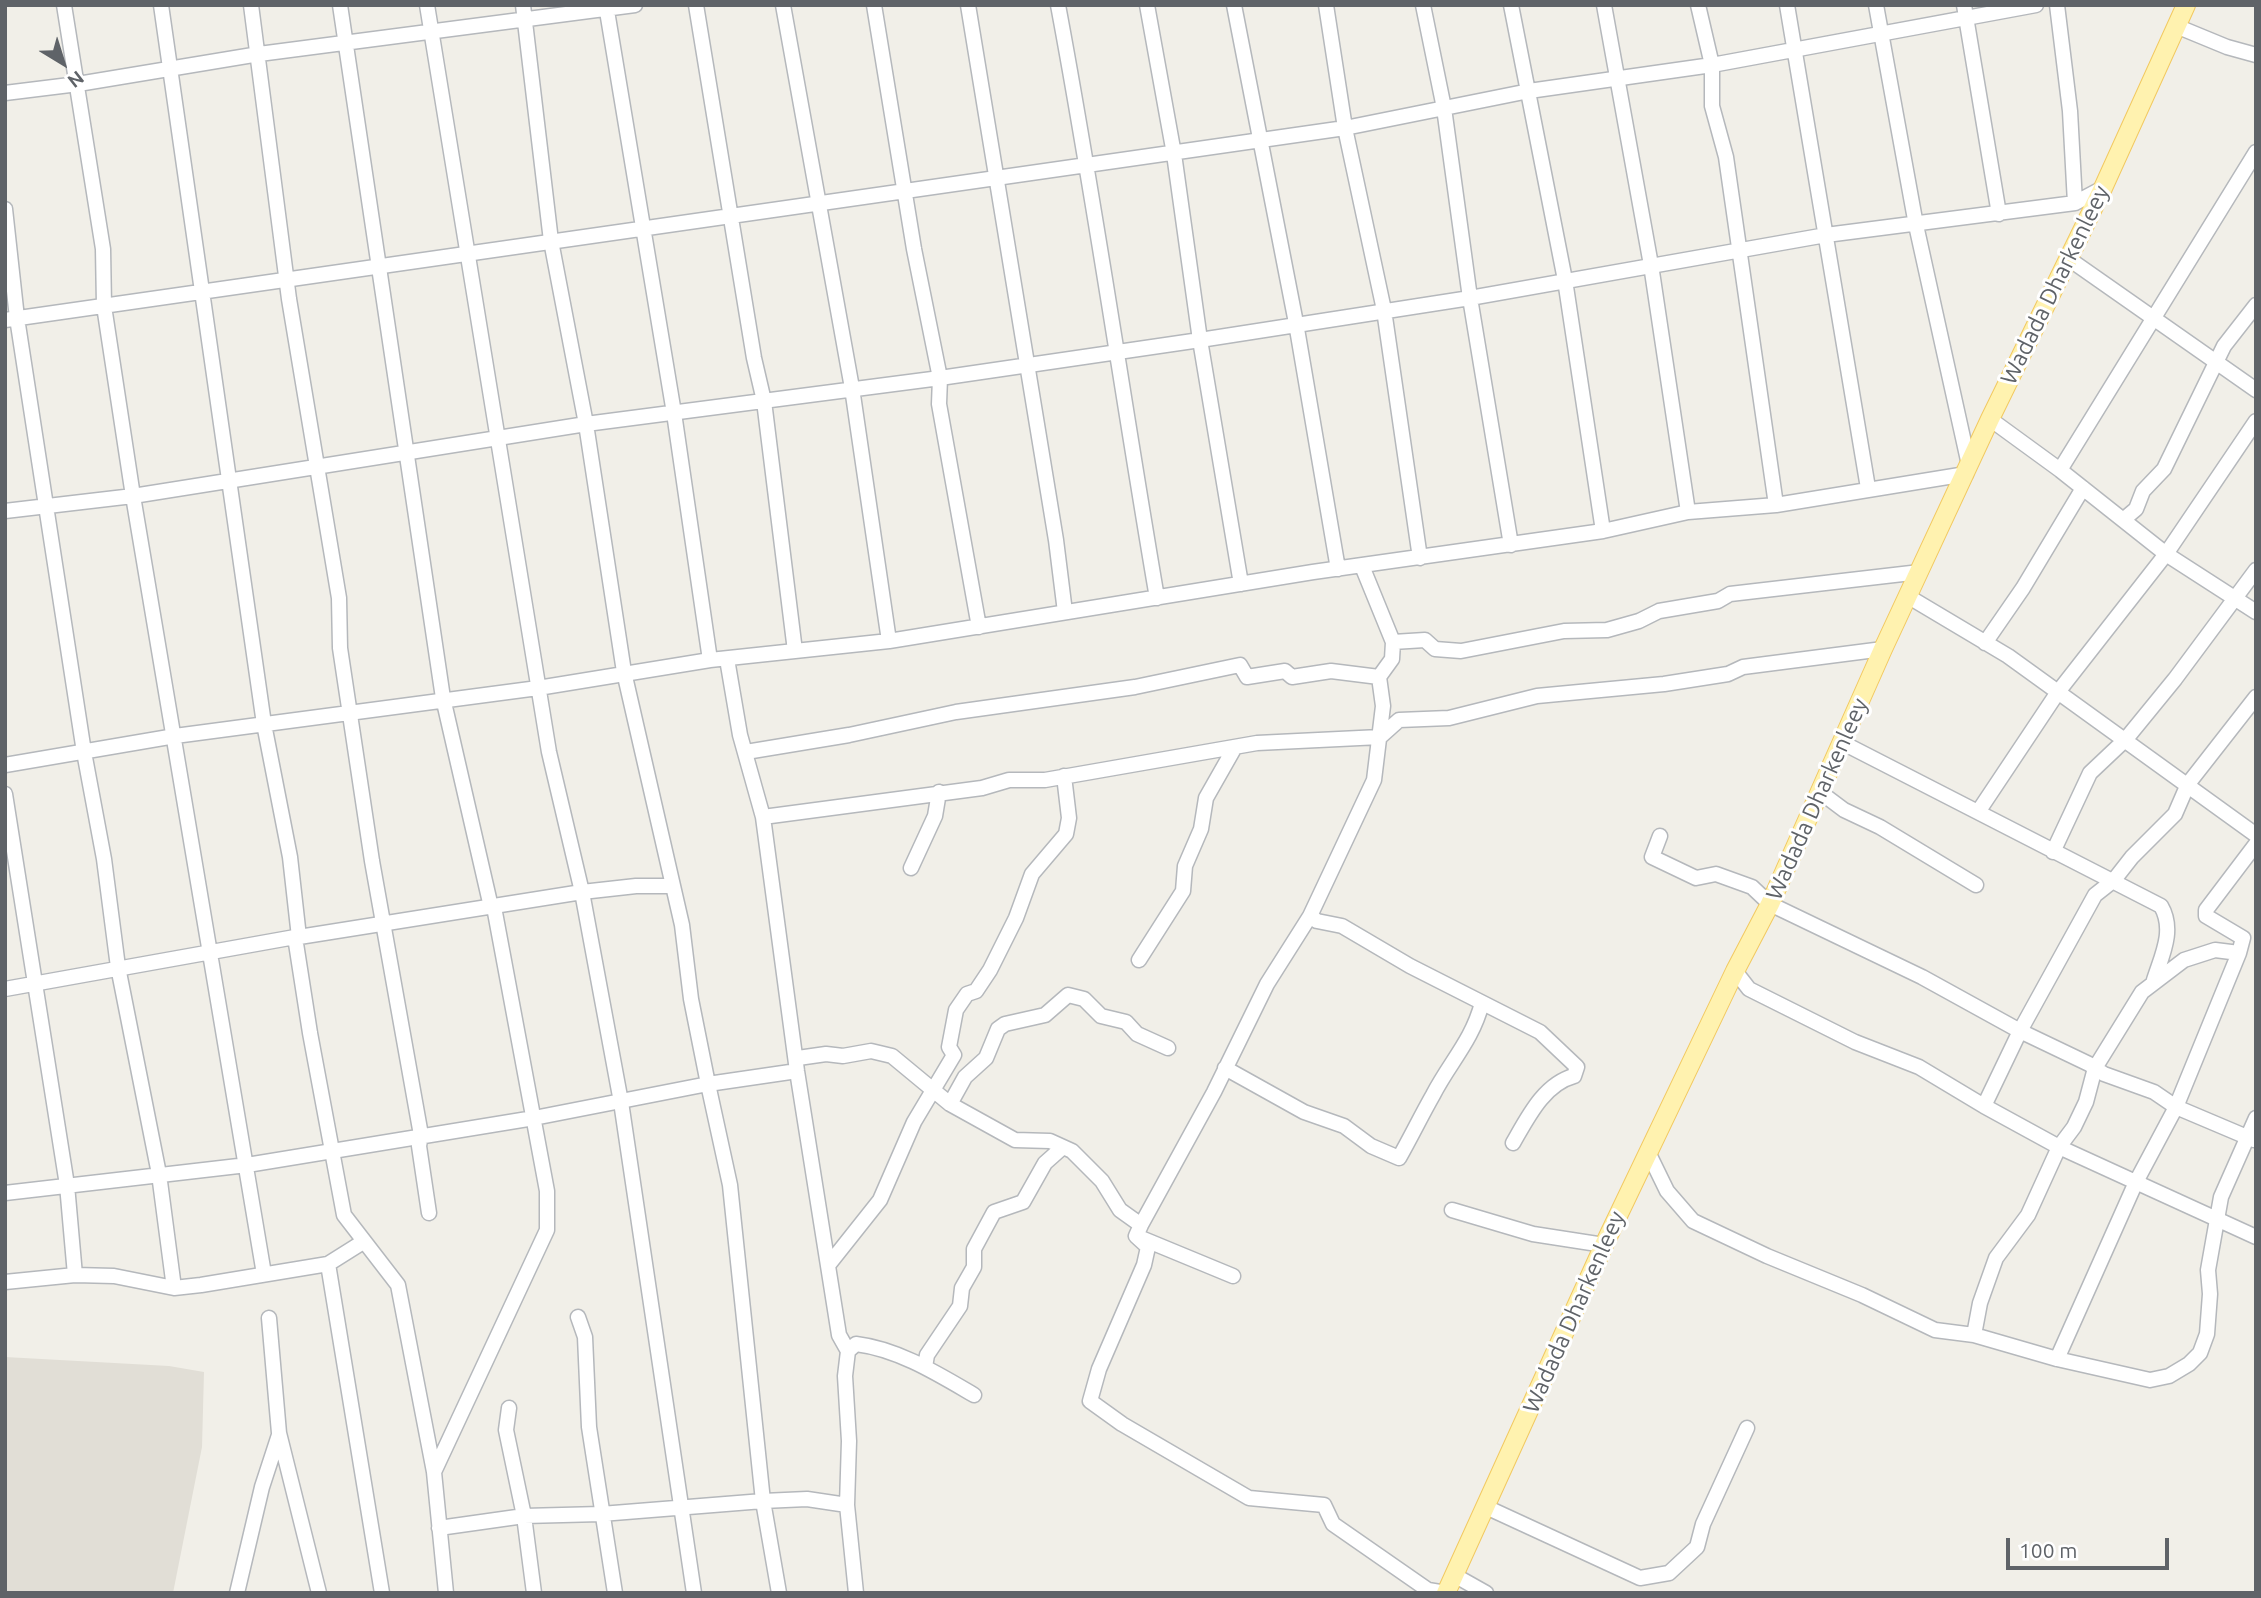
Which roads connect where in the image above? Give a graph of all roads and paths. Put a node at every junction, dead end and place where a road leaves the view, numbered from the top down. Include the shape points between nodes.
1 (64, 5) edge
2 (161, 5) edge
3 (251, 5) edge
4 (340, 5) edge
5 (427, 5) edge
6 (523, 5) edge
7 (635, 5) edge
8 (696, 5) edge
9 (783, 5) edge
10 (874, 5) edge
11 (968, 5) edge
12 (1058, 5) edge
13 (1147, 5) edge
14 (1234, 5) edge
15 (1326, 5) edge
16 (1423, 5) edge
17 (1511, 5) edge
18 (1604, 5) edge
19 (1698, 5) edge
20 (1787, 5) edge
21 (1876, 5) edge
22 (2036, 5) edge
23 (2057, 5) edge
24 (2186, 5) edge
25 (606, 7) edge
26 (1965, 11) edge
27 (525, 22) junction
28 (2176, 26) junction
29 (430, 32) junction
30 (1882, 32) junction
31 (345, 43) junction
32 (1796, 48) junction
33 (259, 54) junction
34 (2256, 55) edge
35 (1712, 65) junction
36 (171, 68) junction
37 (1620, 80) junction
38 (78, 84) junction
39 (1529, 91) junction
40 (5, 93) edge
41 (1444, 108) junction
42 (1345, 128) junction
43 (1262, 141) junction
44 (2256, 152) edge
45 (1174, 154) junction
46 (1088, 163) junction
47 (2250, 173) edge
48 (998, 178) junction
49 (2103, 188) junction
50 (906, 192) junction
51 (2076, 203) junction
52 (819, 205) junction
53 (5, 209) edge
54 (1999, 214) junction
55 (732, 218) junction
56 (1916, 225) junction
57 (642, 230) junction
58 (1826, 235) junction
59 (551, 241) junction
60 (1740, 250) junction
61 (467, 252) junction
62 (2069, 259) junction
63 (379, 264) junction
64 (1651, 265) junction
65 (287, 278) junction
66 (1565, 280) junction
67 (202, 292) junction
68 (1470, 298) junction
69 (2256, 305) edge
70 (104, 306) junction
71 (1384, 310) junction
72 (2155, 318) junction
73 (11, 319) edge
74 (1296, 323) junction
75 (1200, 340) junction
76 (1114, 352) junction
77 (2217, 365) junction
78 (1025, 366) junction
79 (940, 378) junction
80 (852, 388) junction
81 (2256, 390) edge
82 (764, 401) junction
83 (674, 413) junction
84 (1990, 419) junction
85 (2256, 421) edge
86 (586, 424) junction
87 (496, 439) junction
88 (407, 451) junction
89 (319, 467) junction
90 (1967, 470) junction
91 (2060, 470) junction
92 (229, 480) junction
93 (1868, 488) junction
94 (2083, 488) junction
95 (133, 496) junction
96 (46, 505) junction
97 (1776, 505) junction
98 (5, 511) edge
99 (1688, 512) junction
100 (2123, 520) junction
101 (1603, 531) junction
102 (1511, 545) junction
103 (2166, 554) junction
104 (1420, 558) junction
105 (1362, 566) junction
106 (1338, 569) junction
107 (2256, 570) edge
108 (1920, 572) junction
109 (1241, 584) junction
110 (1909, 597) junction
111 (1157, 598) junction
112 (2235, 599) junction
113 (1065, 612) junction
114 (2256, 612) edge
115 (979, 627) junction
116 (889, 641) junction
117 (1393, 642) junction
118 (1985, 643) junction
119 (1883, 649) junction
120 (795, 651) junction
121 (727, 659) junction
122 (710, 660) junction
123 (624, 672) junction
124 (1379, 677) junction
125 (538, 688) junction
126 (2058, 692) junction
127 (2256, 697) edge
128 (443, 698) junction
129 (350, 713) junction
130 (264, 724) junction
131 (176, 736) junction
132 (1380, 737) junction
133 (2126, 739) junction
134 (1843, 743) junction
135 (1235, 747) junction
136 (84, 752) junction
137 (746, 752) junction
138 (5, 765) edge
139 (1064, 776) junction
140 (2188, 784) junction
141 (939, 792) junction
142 (1820, 792) junction
143 (5, 794) edge
144 (1978, 812) junction
145 (763, 817) junction
146 (2256, 835) edge
147 (1660, 836) dead end
148 (2256, 844) edge
149 (2053, 852) junction
150 (911, 868) dead end
151 (2114, 880) junction
152 (1976, 885) dead end
153 (671, 886) junction
154 (582, 892) junction
155 (1770, 904) junction
156 (492, 907) junction
157 (1310, 916) junction
158 (386, 925) junction
159 (297, 937) junction
160 (2249, 941) edge
161 (2239, 953) junction
162 (208, 954) junction
163 (1139, 960) dead end
164 (118, 967) junction
165 (1735, 971) junction
166 (2154, 980) junction
167 (36, 985) junction
168 (5, 989) edge
169 (1482, 1003) junction
170 (2020, 1031) junction
171 (1168, 1048) dead end
172 (798, 1064) junction
173 (1225, 1068) junction
174 (2095, 1068) junction
175 (708, 1084) junction
176 (935, 1090) junction
177 (621, 1102) junction
178 (950, 1104) junction
179 (1984, 1106) junction
180 (2176, 1107) junction
181 (534, 1118) junction
182 (2256, 1118) edge
183 (421, 1135) junction
184 (2251, 1139) edge
185 (1513, 1143) dead end
186 (1063, 1147) junction
187 (2059, 1147) junction
188 (331, 1149) junction
189 (1648, 1152) junction
190 (247, 1165) junction
191 (159, 1174) junction
192 (2136, 1182) junction
193 (67, 1185) junction
194 (5, 1193) edge
195 (1452, 1210) dead end
196 (429, 1213) dead end
197 (2217, 1219) junction
198 (1139, 1230) junction
199 (2256, 1237) edge
200 (363, 1242) junction
201 (1604, 1245) junction
202 (328, 1264) junction
203 (830, 1264) junction
204 (75, 1275) junction
205 (264, 1275) junction
206 (1233, 1276) dead end
207 (5, 1282) edge
208 (174, 1288) junction
209 (270, 1318) dead end
210 (578, 1318) dead end
211 (1974, 1335) junction
212 (848, 1351) junction
213 (2057, 1359) junction
214 (925, 1367) junction
215 (974, 1395) dead end
216 (509, 1408) dead end
217 (1747, 1428) dead end
218 (279, 1433) junction
219 (434, 1472) junction
220 (763, 1501) junction
221 (847, 1505) junction
222 (1486, 1507) junction
223 (682, 1508) junction
224 (601, 1514) junction
225 (524, 1516) junction
226 (439, 1528) junction
227 (1454, 1575) junction
228 (237, 1593) edge
229 (319, 1593) edge
230 (382, 1593) edge
231 (446, 1593) edge
232 (534, 1593) edge
233 (614, 1593) edge
234 (694, 1593) edge
235 (779, 1593) edge
236 (856, 1593) edge
237 (1446, 1593) edge
238 (1486, 1593) edge

1 - 38 street
2 - 36 street
3 - 33 street
4 - 31 street
5 - 29 street
6 - 27 street
7 - 25 street
8 - 55 street
9 - 52 street
10 - 50 street
11 - 48 street
12 - 46 street
13 - 45 street
14 - 43 street
15 - 42 street
16 - 41 street
17 - 39 street
18 - 37 street
19 - 35 street
20 - 32 street
21 - 30 street
22 - 26 street
23 - 51 street
24 - 28 main road, Wadada Dharkenleey
25 - 27 street
25 - 57 street
26 - 30 street
26 - 54 street
27 - 29 street
27 - 59 street
28 - 34 street
28 - 49 main road, Wadada Dharkenleey
29 - 31 street
29 - 61 street
30 - 32 street
30 - 56 street
31 - 33 street
31 - 63 street
32 - 35 street
32 - 58 street
33 - 36 street
33 - 65 street
35 - 37 street
35 - 60 street via 1712,106 1726,157
36 - 38 street
36 - 67 street
37 - 39 street
37 - 64 street
38 - 40 street
38 - 70 street via 103,249
39 - 41 street
39 - 66 street
41 - 42 street
41 - 68 street
42 - 43 street
42 - 71 street
43 - 45 street
43 - 74 street
44 - 47 street
45 - 46 street
45 - 75 street
46 - 48 street
46 - 76 street
47 - 72 street
48 - 50 street
48 - 78 street
49 - 51 street
49 - 62 main road, Wadada Dharkenleey
50 - 52 street
50 - 79 street
51 - 54 street
52 - 55 street
52 - 80 street
53 - 73 street
54 - 56 street
55 - 57 street
55 - 82 street
56 - 58 street
56 - 90 street
57 - 59 street
57 - 83 street
58 - 60 street
58 - 93 street
59 - 61 street
59 - 86 street
60 - 64 street
60 - 97 street
61 - 63 street
61 - 87 street
62 - 72 street
62 - 84 main road, Wadada Dharkenleey
63 - 65 street
63 - 88 street
64 - 66 street
64 - 99 street
65 - 67 street
65 - 89 street
66 - 68 street
66 - 101 street
67 - 70 street
67 - 92 street
68 - 71 street
68 - 102 street
69 - 77 street via 2224,346
70 - 73 street
70 - 95 street
71 - 74 street
71 - 104 street
72 - 77 street
72 - 91 street
73 - 96 street
74 - 75 street
74 - 106 street
75 - 76 street
75 - 109 street
76 - 78 street
76 - 111 street
77 - 81 street
77 - 100 street via 2164,469
78 - 79 street
78 - 113 street
79 - 80 street
79 - 115 street via 939,404
80 - 82 street
80 - 116 street
82 - 83 street
82 - 120 street
83 - 86 street
83 - 122 street
84 - 90 main road, Wadada Dharkenleey
84 - 91 street
85 - 103 street
86 - 87 street
86 - 123 street
87 - 88 street
87 - 125 street
88 - 89 street
88 - 128 street
89 - 92 street
89 - 129 street
90 - 93 street
90 - 108 main road, Wadada Dharkenleey
91 - 94 street
92 - 95 street
92 - 130 street
93 - 97 street
94 - 100 street
94 - 118 street
95 - 96 street
95 - 131 street
96 - 98 street
96 - 136 street
97 - 99 street
99 - 101 street
100 - 103 street
101 - 102 street
102 - 104 street
103 - 112 street
103 - 126 street
104 - 105 street
105 - 106 street
105 - 117 street
106 - 109 street
107 - 112 street
108 - 110 main road, Wadada Dharkenleey
108 - 117 street via 1730,594 1718,601 1659,611 1607,630 1564,631 1461,651 1435,649 1424,640
109 - 111 street
110 - 118 street
110 - 119 main road, Wadada Dharkenleey
111 - 113 street
112 - 114 street
112 - 133 street
113 - 115 street
115 - 116 street
116 - 120 street
117 - 124 street via 1392,659
118 - 126 street
119 - 132 street via 1734,669 1728,674 1664,684 1536,696 1448,718 1399,720
119 - 134 main road, Wadada Dharkenleey
120 - 121 street
121 - 122 street
121 - 137 street
122 - 123 street
123 - 125 street
123 - 153 street
124 - 132 street via 1383,706
124 - 137 street via 1331,671 1247,677 1240,665 1136,687 956,712
125 - 128 street
125 - 154 street
126 - 133 street
126 - 144 street
127 - 140 street
128 - 129 street
128 - 156 street
129 - 130 street
129 - 158 street
130 - 131 street
130 - 159 street via 290,857
131 - 136 street
131 - 162 street
132 - 135 street
132 - 157 street via 1374,780
133 - 140 street
133 - 149 street via 2090,773
134 - 142 main road, Wadada Dharkenleey
134 - 144 street
135 - 139 street
135 - 163 street via 1206,798 1201,829 1185,866 1184,891
136 - 138 street
136 - 164 street
137 - 145 street
139 - 141 street
139 - 176 street via 1069,818 1066,834 1032,874 990,970 956,1010 949,1047 954,1055
140 - 146 street
140 - 151 street via 2175,814
141 - 145 street
141 - 150 street via 935,816
142 - 152 street
142 - 155 main road, Wadada Dharkenleey
143 - 167 street
144 - 149 street
145 - 172 street
147 - 155 street via 1652,857 1696,877 1716,874 1752,887
148 - 160 street via 2206,910 2206,916
149 - 151 street
151 - 166 street via 2165,912 2168,936
151 - 170 street via 2095,895
153 - 154 street
153 - 175 street via 682,925
154 - 156 street
154 - 177 street
155 - 165 main road, Wadada Dharkenleey
155 - 170 street
156 - 158 street
156 - 181 street
157 - 169 street via 1342,926
157 - 173 street via 1267,984
158 - 159 street
158 - 183 street
159 - 162 street
159 - 188 street
160 - 161 street
161 - 166 street via 2215,950 2183,960
161 - 180 street
162 - 164 street
162 - 190 street
164 - 167 street
164 - 191 street
165 - 179 street via 1749,989 1855,1042 1919,1067
165 - 189 main road, Wadada Dharkenleey
166 - 174 street
167 - 168 street
167 - 193 street
169 - 173 street via 1477,1023 1399,1158
169 - 185 street via 1540,1031 1577,1067 1574,1076 1559,1080 1540,1100
170 - 174 street
170 - 179 street
171 - 178 street via 1138,1034 1126,1021 1107,1018 1084,999 1068,995 1045,1015 998,1029 986,1058 965,1077
172 - 175 street
172 - 176 street via 826,1054 871,1051 892,1056
172 - 203 street
173 - 198 street
174 - 180 street via 2154,1092
174 - 187 street via 2086,1102
175 - 177 street
175 - 220 street via 730,1185
176 - 178 street
176 - 203 street via 914,1122 880,1200
177 - 181 street
177 - 223 street
178 - 186 street via 1016,1140 1050,1141
179 - 187 street
180 - 184 street
180 - 192 street
181 - 183 street
181 - 219 street via 549,1206 547,1230
182 - 184 street
183 - 188 street
183 - 196 street
184 - 197 street via 2221,1197
186 - 198 street via 1089,1165
186 - 214 street via 1045,1163 1023,1202 994,1212 974,1249 974,1266 962,1288 960,1306 927,1355
187 - 192 street
187 - 211 street via 2028,1215 1996,1258
188 - 190 street
188 - 200 street via 344,1215
189 - 201 main road, Wadada Dharkenleey
189 - 211 street via 1667,1191 1693,1221 1935,1330
190 - 191 street
190 - 205 street
191 - 193 street
191 - 208 street
192 - 197 street
192 - 213 street
193 - 194 street
193 - 204 street
195 - 201 street via 1533,1234
197 - 199 street
197 - 213 street via 2208,1270 2207,1334 2200,1353 2189,1364 2169,1376 2150,1380
198 - 206 street
198 - 237 street via 1148,1247 1144,1265 1090,1391 1090,1401 1249,1498 1324,1505 1333,1524 1428,1590
200 - 202 street
200 - 219 street via 398,1285
201 - 222 main road, Wadada Dharkenleey
202 - 205 street
202 - 230 street
203 - 212 street via 839,1335
204 - 207 street
204 - 208 street via 114,1276
205 - 208 street
209 - 218 street
210 - 224 street via 588,1362 589,1427
211 - 213 street
212 - 214 street via 856,1345 866,1346
212 - 221 street
214 - 215 street
216 - 225 street via 506,1430
217 - 222 street via 1697,1547 1669,1573 1640,1578
218 - 228 street
218 - 229 street
219 - 226 street
220 - 221 street via 807,1499
220 - 223 street
220 - 235 street
221 - 236 street
222 - 227 main road, Wadada Dharkenleey
223 - 224 street
223 - 234 street
224 - 225 street
224 - 233 street
225 - 226 street
225 - 232 street
226 - 231 street
227 - 237 main road, Wadada Dharkenleey
227 - 238 street

